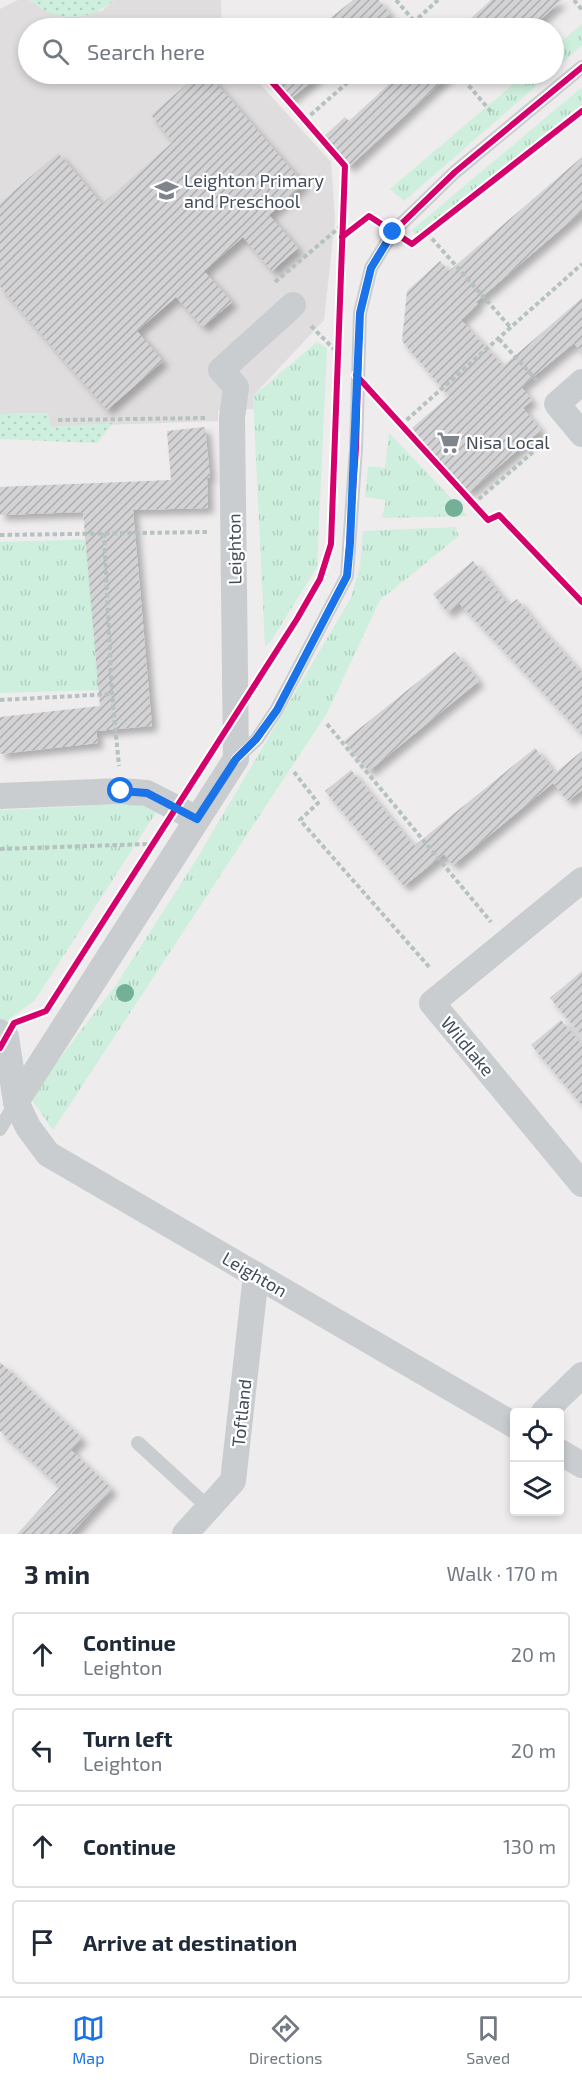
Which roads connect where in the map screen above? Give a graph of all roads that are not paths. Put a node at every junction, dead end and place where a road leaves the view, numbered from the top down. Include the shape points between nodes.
1 (582, 67) edge
2 (564, 82) edge
3 (562, 84) edge
4 (293, 305) dead end
5 (582, 382) edge
6 (582, 434) edge
7 (236, 759) junction
8 (0, 796) edge
9 (186, 814) junction
10 (582, 880) edge
11 (0, 1032) edge
12 (16, 1102) junction
13 (0, 1129) edge
14 (582, 1184) edge
15 (256, 1275) junction
16 (582, 1375) edge
17 (549, 1408) edge
18 (510, 1423) edge
19 (138, 1443) dead end
20 (564, 1455) edge
21 (582, 1466) edge
22 (209, 1508) junction
23 (185, 1534) edge

1 - 2 lane
3 - 7 lane via 455,172 393,232 371,268 360,313 347,576 277,710
4 - 7 street, Leighton via 221,370 236,387 232,418
5 - 6 street via 557,404
7 - 9 street
8 - 9 street via 147,793
9 - 12 street
10 - 14 street, Wildlake via 432,1003
11 - 12 street, Leighton via 6,1037
12 - 13 lane
12 - 15 street, Leighton via 48,1154
15 - 18 street, Leighton
15 - 22 street, Toftland via 233,1481
16 - 17 street
19 - 22 lane
20 - 21 street
22 - 23 street, Toftland

